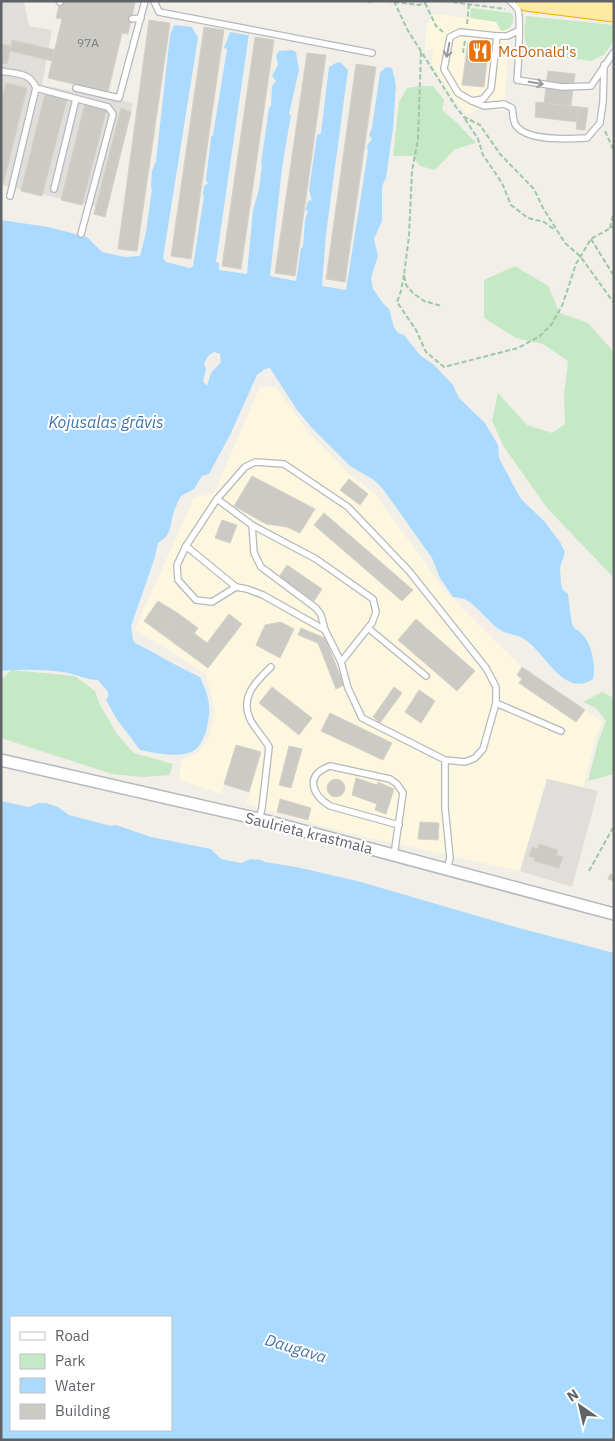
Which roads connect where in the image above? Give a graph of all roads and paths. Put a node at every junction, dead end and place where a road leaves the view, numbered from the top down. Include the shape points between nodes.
1 (145, 1) edge
2 (154, 1) edge
3 (366, 1) edge
4 (373, 1) edge
5 (387, 1) edge
6 (510, 1) edge
7 (526, 1) edge
8 (394, 2) edge
9 (426, 2) edge
10 (614, 12) edge
11 (141, 18) junction
12 (132, 19) dead end
13 (518, 31) junction
14 (497, 36) junction
15 (450, 38) junction
16 (421, 52) junction
17 (614, 52) edge
18 (372, 53) dead end
19 (604, 65) junction
20 (1, 71) edge
21 (36, 88) junction
22 (76, 88) dead end
23 (76, 99) junction
24 (472, 101) junction
25 (464, 117) junction
26 (600, 123) junction
27 (614, 151) edge
28 (54, 189) dead end
29 (10, 196) dead end
30 (614, 211) edge
31 (614, 226) edge
32 (610, 228) junction
33 (556, 232) junction
34 (80, 234) dead end
35 (591, 240) junction
36 (580, 256) junction
37 (404, 275) junction
38 (614, 276) edge
39 (614, 303) edge
40 (442, 306) dead end
41 (217, 499) junction
42 (252, 525) junction
43 (186, 546) junction
44 (236, 587) junction
45 (368, 628) junction
46 (325, 630) junction
47 (341, 662) junction
48 (271, 667) dead end
49 (426, 676) dead end
50 (496, 703) junction
51 (561, 731) dead end
52 (1, 760) edge
53 (445, 760) junction
54 (259, 820) junction
55 (399, 825) junction
56 (614, 826) edge
57 (394, 855) junction
58 (446, 869) junction
59 (589, 870) dead end
60 (614, 914) edge

1 - 11 lane
2 - 18 lane via 159,12
3 - 4 path
5 - 8 path
6 - 13 lane via 519,10
7 - 10 highway
8 - 9 path via 419,5
8 - 16 path
9 - 15 path via 436,26
11 - 12 lane
11 - 22 lane via 119,98
13 - 14 lane
13 -> 19 lane via 517,80 562,87 591,86
14 - 15 lane via 460,32
14 - 24 lane via 491,90 483,99
15 -> 24 lane via 444,69 458,93
16 - 25 path
16 - 37 path via 418,140 412,171
17 - 19 lane
19 - 26 lane
20 - 21 lane via 28,76
21 - 23 lane
21 - 29 lane
23 - 28 lane
23 - 34 lane via 108,107 113,114
24 - 26 lane via 484,106 504,104 512,108 515,124 525,133 555,139 587,138
25 - 33 path via 480,126 500,154 534,189
25 - 33 path via 511,205
26 - 27 path
30 - 32 path
31 - 32 path
32 - 35 path
33 - 36 path
35 - 36 path
35 - 38 path
36 - 37 path via 562,306 540,336 518,348 444,368 426,352 397,302
36 - 39 path
37 - 40 path via 406,285 413,293 424,301
41 - 42 lane
41 - 43 lane
41 - 50 lane via 244,467 255,462 284,464 348,507 409,571 486,668 496,687
42 - 45 lane via 316,559 373,599 376,612
42 - 46 lane via 254,552 261,567 316,608
43 - 44 lane
43 - 44 lane via 177,565 178,580 196,600 212,602
44 - 46 lane via 263,595
45 - 47 lane
45 - 49 lane
46 - 47 lane
47 - 53 lane via 348,688 362,718
48 - 54 lane via 257,680 249,694 246,709 269,747
50 - 51 lane
50 - 53 lane via 482,749 475,758 464,762
52 - 54 street, Saulrieta krastmala
53 - 58 lane via 450,858
54 - 57 street, Saulrieta krastmala
55 - 55 lane via 330,806 315,792 313,783 316,775 330,766 390,779 403,793
55 - 57 lane
56 - 59 path
57 - 58 street, Saulrieta krastmala
58 - 60 street, Saulrieta krastmala

